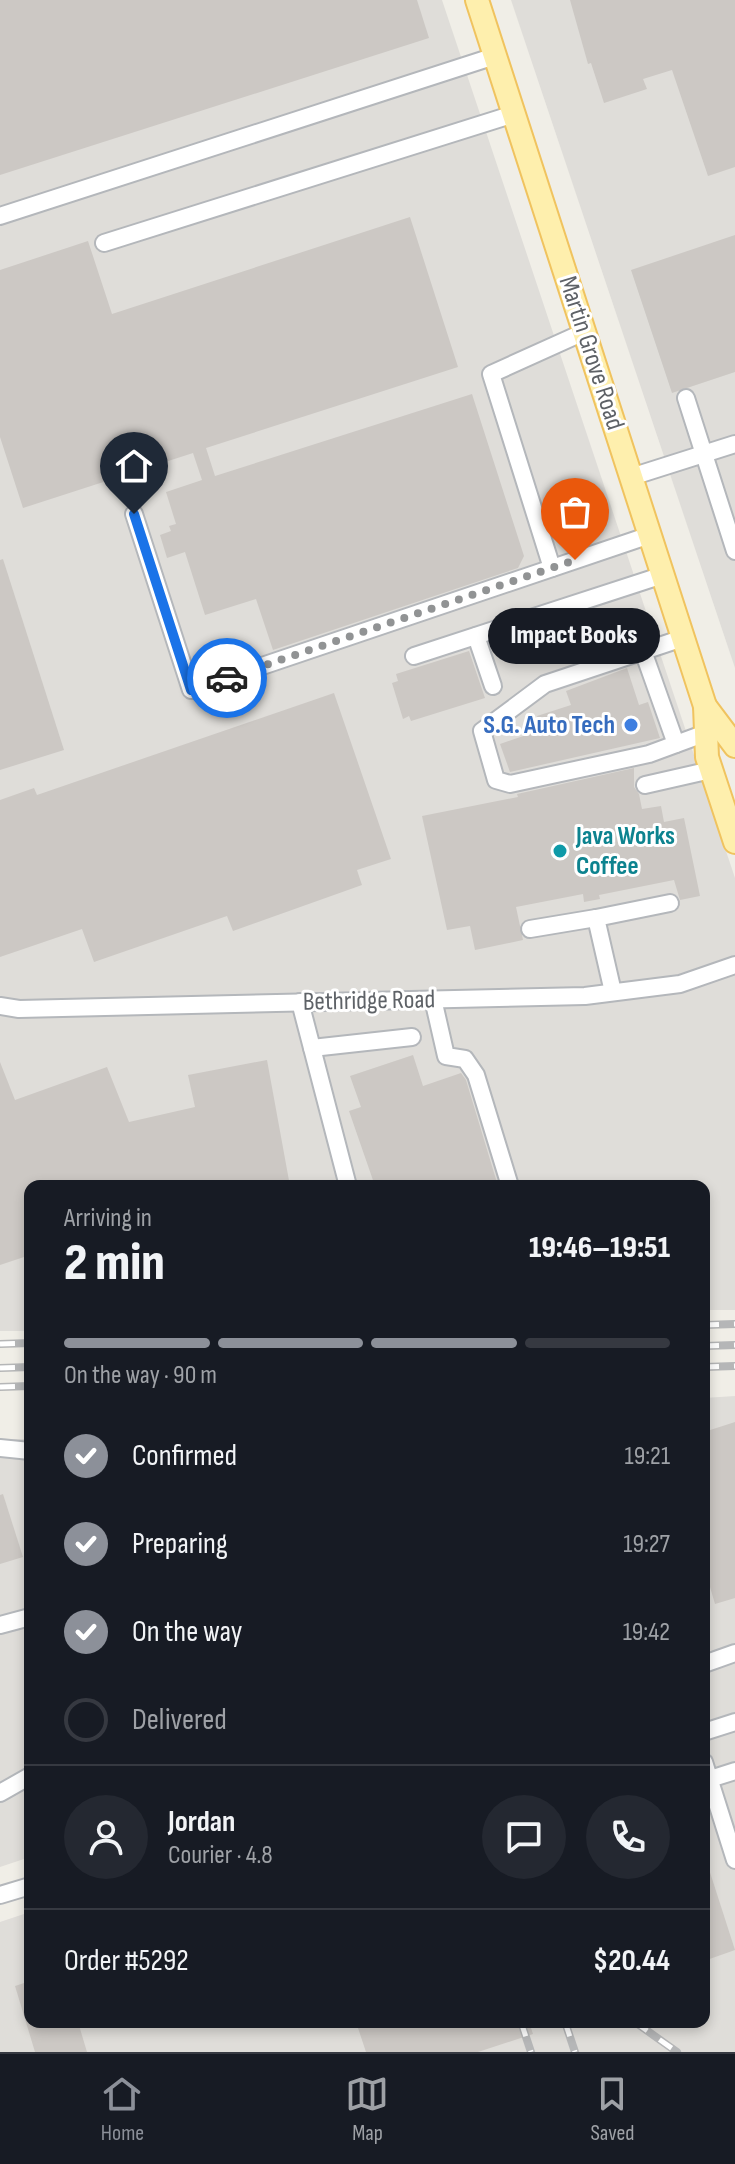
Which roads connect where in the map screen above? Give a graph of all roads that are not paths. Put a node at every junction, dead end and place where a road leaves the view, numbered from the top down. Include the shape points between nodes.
1 (477, 0) edge
2 (495, 56) junction
3 (514, 114) junction
4 (0, 216) edge
5 (104, 243) dead end
6 (584, 332) junction
7 (686, 398) dead end
8 (735, 444) edge
9 (704, 454) junction
10 (631, 477) junction
11 (134, 514) dead end
12 (650, 535) junction
13 (735, 551) edge
14 (552, 568) junction
15 (663, 575) junction
16 (476, 636) junction
17 (683, 638) junction
18 (643, 651) junction
19 (414, 656) dead end
20 (493, 686) dead end
21 (705, 706) junction
22 (706, 733) junction
23 (676, 744) junction
24 (735, 746) edge
25 (711, 770) junction
26 (645, 785) dead end
27 (735, 842) edge
28 (670, 903) dead end
29 (596, 918) junction
30 (530, 929) dead end
31 (735, 965) edge
32 (613, 992) junction
33 (433, 999) junction
34 (300, 1002) junction
35 (0, 1006) edge
36 (412, 1037) dead end
37 (312, 1048) junction
38 (346, 1180) edge
39 (508, 1180) edge
40 (0, 1448) edge
41 (24, 1450) edge
42 (24, 1619) edge
43 (0, 1625) edge
44 (735, 1653) edge
45 (710, 1662) edge
46 (735, 1722) edge
47 (710, 1730) edge
48 (735, 1771) edge
49 (24, 1779) edge
50 (710, 1779) joint
51 (0, 1793) edge
52 (735, 1860) edge
53 (24, 1888) edge
54 (0, 1895) edge

1 - 2 main road, Martin Grove Road
2 - 3 main road, Martin Grove Road
2 - 4 street
3 - 5 street
3 - 6 main road, Martin Grove Road
6 - 10 main road, Martin Grove Road
6 - 14 street via 491,374
7 - 9 street
8 - 9 street
9 - 10 street
9 - 13 street
10 - 12 main road, Martin Grove Road
11 - 14 street via 191,690
12 - 14 street
12 - 15 main road, Martin Grove Road
15 - 16 street
15 - 17 main road, Martin Grove Road
16 - 19 street
16 - 20 street
17 - 18 street
17 - 21 main road, Martin Grove Road
18 - 23 street
18 - 23 street via 545,684 482,731 496,780 510,784
21 - 22 main road, Martin Grove Road
21 - 24 main road, Martin Grove Road
22 - 23 street
22 - 25 main road, Martin Grove Road
25 - 26 street
25 - 27 main road, Martin Grove Road
28 - 29 street
29 - 30 street
29 - 32 street
31 - 32 street, Bethridge Road via 680,984
32 - 33 street, Bethridge Road
33 - 34 street, Bethridge Road
33 - 39 street via 446,1056 465,1059 476,1075
34 - 35 street, Bethridge Road
34 - 37 street
36 - 37 street
37 - 38 street
40 - 41 street
42 - 43 street
44 - 45 street
46 - 47 street
48 - 50 street
49 - 51 street
50 - 52 street
53 - 54 street

